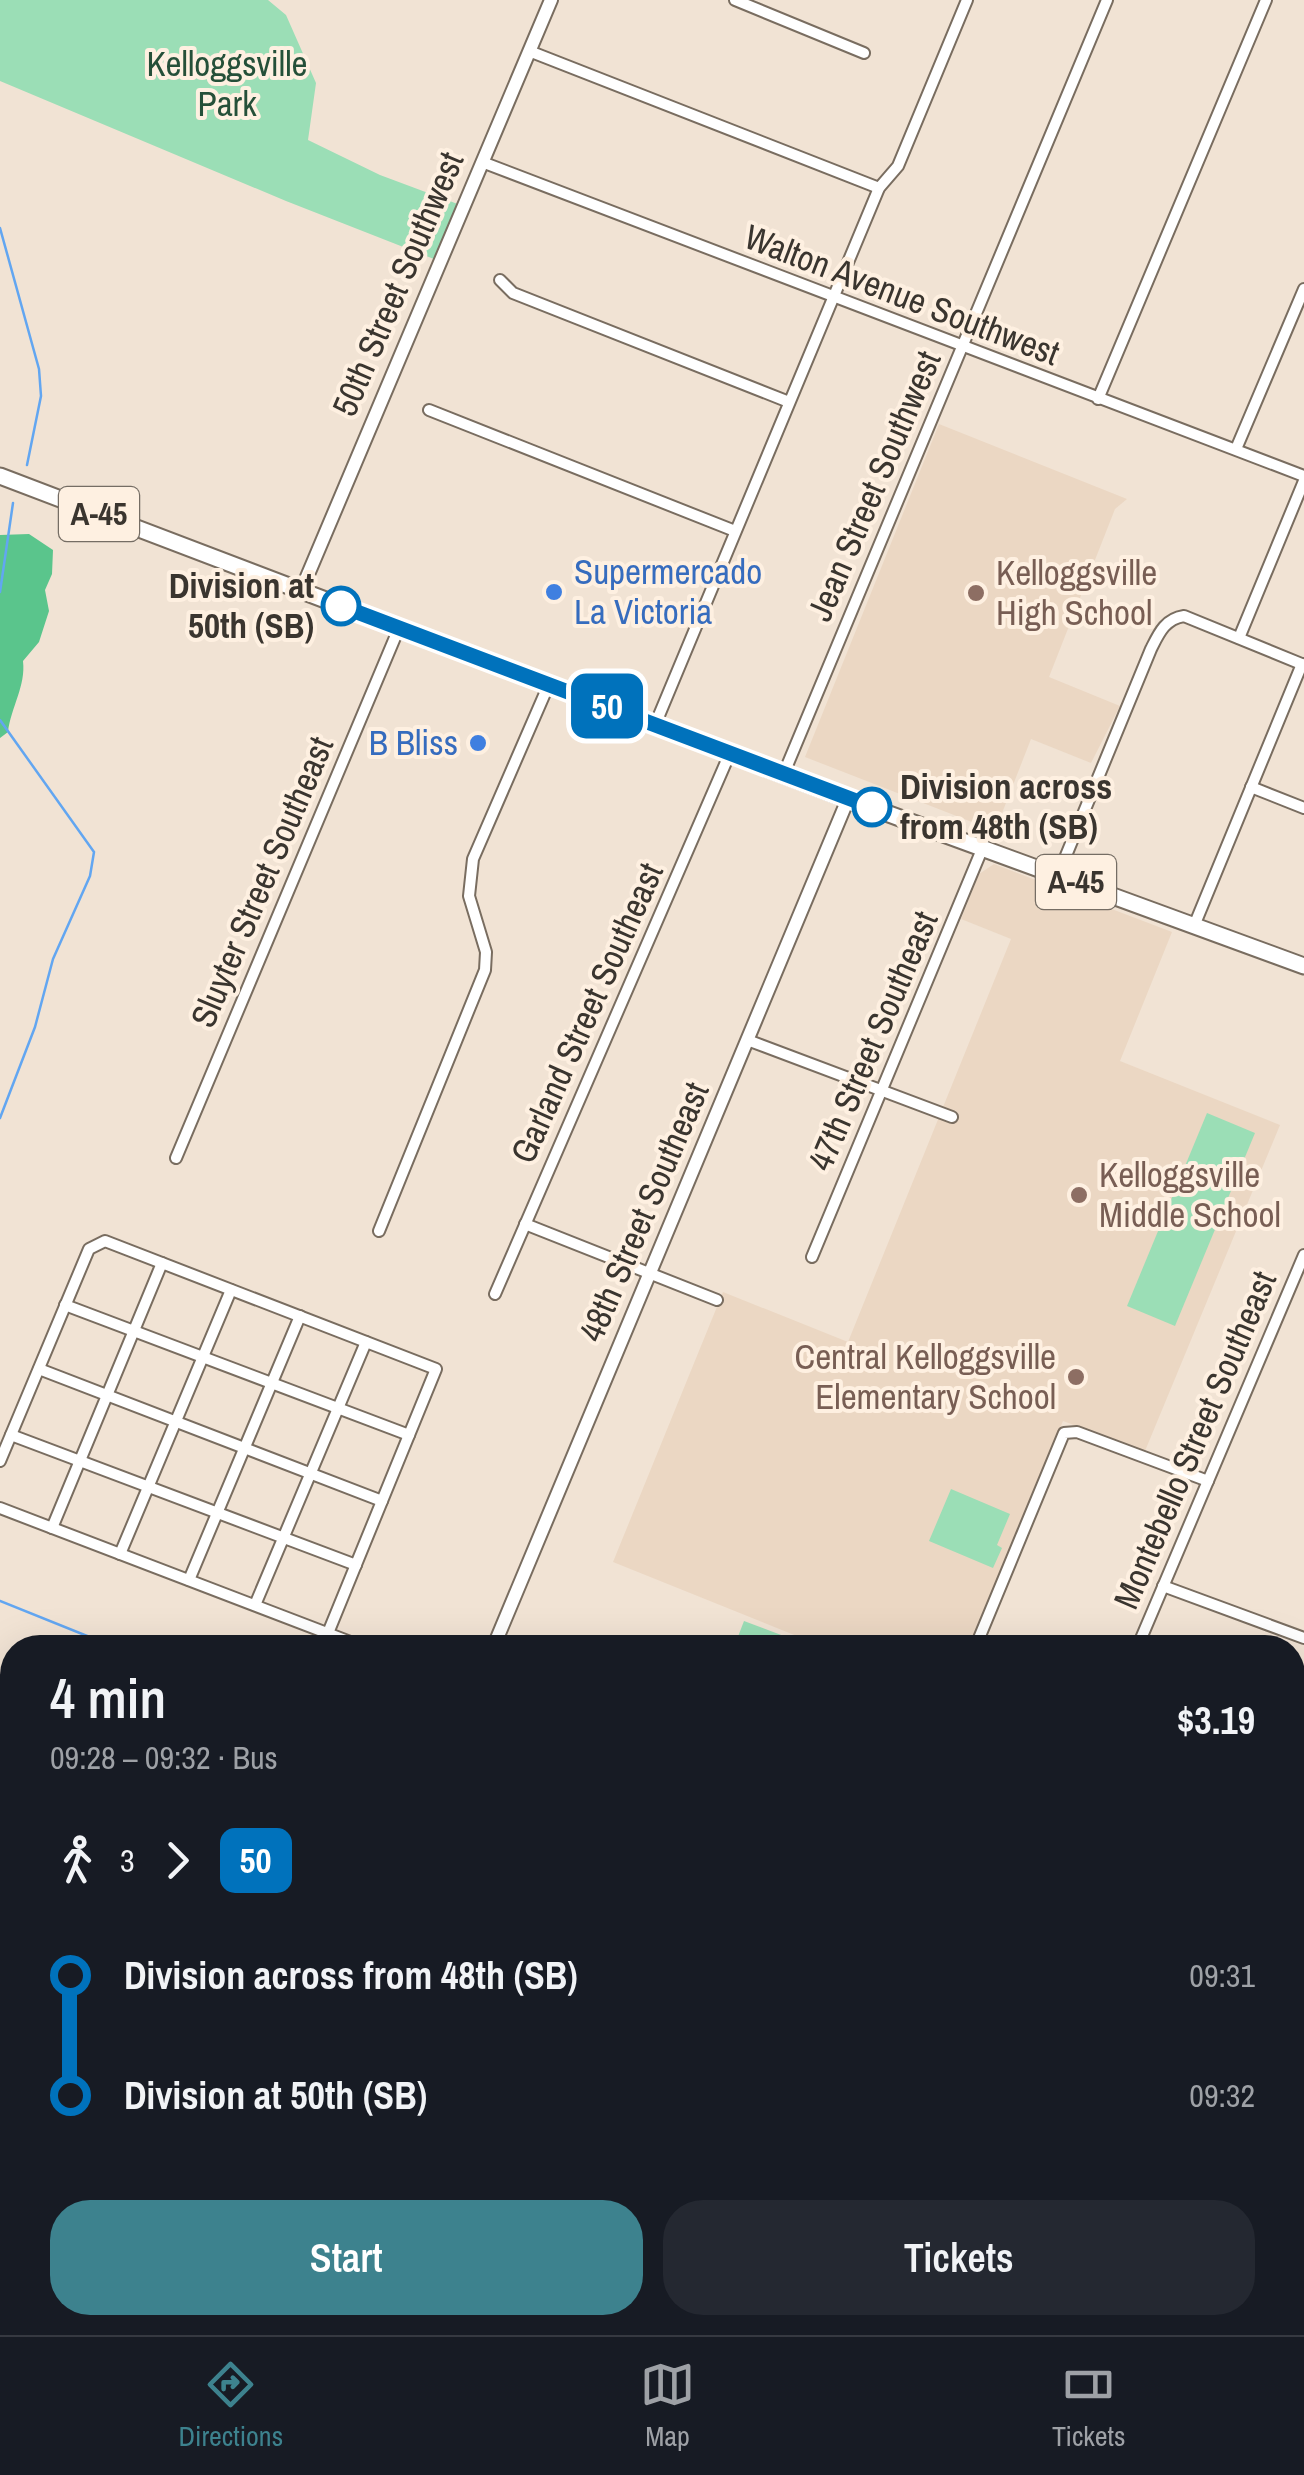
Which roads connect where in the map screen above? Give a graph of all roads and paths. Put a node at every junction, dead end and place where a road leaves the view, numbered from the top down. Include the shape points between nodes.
1 (550, 0) edge
2 (735, 0) edge
3 (967, 0) edge
4 (1108, 0) edge
5 (1266, 0) edge
6 (529, 52) junction
7 (864, 53) dead end
8 (482, 162) junction
9 (878, 188) junction
10 (500, 280) dead end
11 (1304, 289) edge
12 (832, 298) junction
13 (962, 347) junction
14 (1098, 398) junction
15 (789, 402) junction
16 (429, 410) dead end
17 (1236, 449) junction
18 (5, 478) edge
19 (1304, 479) edge
20 (735, 531) junction
21 (301, 591) junction
22 (399, 628) junction
23 (1239, 638) junction
24 (1303, 665) edge
25 (548, 684) junction
26 (654, 725) junction
27 (730, 753) junction
28 (784, 773) junction
29 (1252, 787) junction
30 (848, 798) junction
31 (1304, 808) edge
32 (983, 847) junction
33 (1058, 875) junction
34 (1194, 926) junction
35 (1304, 966) edge
36 (750, 1041) junction
37 (882, 1090) junction
38 (952, 1117) dead end
39 (176, 1158) dead end
40 (525, 1224) junction
41 (379, 1231) dead end
42 (1304, 1255) edge
43 (812, 1257) dead end
44 (162, 1263) junction
45 (651, 1272) junction
46 (231, 1290) junction
47 (495, 1294) dead end
48 (717, 1300) dead end
49 (65, 1305) junction
50 (300, 1316) junction
51 (134, 1331) junction
52 (366, 1342) junction
53 (203, 1357) junction
54 (39, 1368) junction
55 (272, 1382) junction
56 (108, 1395) junction
57 (338, 1408) junction
58 (176, 1421) junction
59 (11, 1435) junction
60 (409, 1435) junction
61 (244, 1448) junction
62 (0, 1461) edge
63 (80, 1461) junction
64 (311, 1473) junction
65 (1208, 1481) junction
66 (148, 1487) junction
67 (382, 1501) junction
68 (0, 1508) edge
69 (217, 1513) junction
70 (52, 1528) junction
71 (284, 1538) junction
72 (120, 1554) junction
73 (356, 1565) junction
74 (189, 1580) junction
75 (1163, 1586) junction
76 (255, 1605) junction
77 (328, 1633) junction
78 (333, 1635) edge
79 (499, 1635) edge
80 (980, 1635) edge
81 (1142, 1635) edge
82 (1296, 1635) edge

1 - 6 street, 50th Street Southwest
2 - 7 street
3 - 9 street via 898,166
4 - 13 street, Jean Street Southwest
5 - 14 street
6 - 8 street, 50th Street Southwest
6 - 9 street
8 - 12 street, Walton Avenue Southwest
8 - 21 street, 50th Street Southwest
9 - 12 street
10 - 15 street via 513,292
11 - 17 street
12 - 13 street, Walton Avenue Southwest
12 - 15 street
13 - 14 street, Walton Avenue Southwest
13 - 28 street, Jean Street Southwest
14 - 17 street, Walton Avenue Southwest
15 - 20 street
16 - 20 street
17 - 19 street, Walton Avenue Southwest
18 - 21 main road, A-45
19 - 23 street
20 - 26 street
21 - 22 main road, A-45
22 - 25 main road, A-45
22 - 39 street, Sluyter Street Southeast
23 - 24 street
23 - 33 street via 1184,616 1161,628
24 - 29 street
25 - 26 main road, A-45
25 - 41 street via 474,859 469,896 485,970
26 - 27 main road, A-45
27 - 28 main road, A-45
27 - 40 street, Garland Street Southeast
28 - 30 main road, A-45
29 - 31 street
29 - 34 street
30 - 32 main road, A-45
30 - 36 street, 48th Street Southeast
32 - 33 main road, A-45
32 - 37 street, 47th Street Southeast
33 - 34 main road, A-45
34 - 35 main road, A-45
36 - 37 street
36 - 45 street, 48th Street Southeast
37 - 38 street
37 - 43 street, 47th Street Southeast
40 - 45 street
40 - 47 street, Garland Street Southeast
42 - 65 street, Montebello Street Southeast
44 - 46 street
44 - 49 street via 105,1241 89,1249
44 - 51 street
45 - 48 street
45 - 79 street, 48th Street Southeast
46 - 50 street
46 - 53 street
49 - 51 street
49 - 54 street
50 - 52 street
50 - 55 street
51 - 53 street
51 - 56 street
52 - 57 street
52 - 60 street via 436,1368
53 - 55 street
53 - 58 street
54 - 56 street
54 - 59 street
55 - 57 street
55 - 61 street
56 - 58 street
56 - 63 street
57 - 60 street
57 - 64 street
58 - 61 street
58 - 66 street
59 - 62 street
59 - 63 street
60 - 67 street
61 - 64 street
61 - 69 street
63 - 66 street
63 - 70 street
64 - 67 street
64 - 71 street
65 - 75 street, Montebello Street Southeast
65 - 80 street via 1066,1432
66 - 69 street
66 - 72 street
67 - 73 street
68 - 70 street
69 - 71 street
69 - 74 street
70 - 72 street
71 - 73 street
71 - 76 street
72 - 74 street
73 - 77 street
74 - 76 street
75 - 81 street, Montebello Street Southeast
75 - 82 street
76 - 77 street
77 - 78 street

